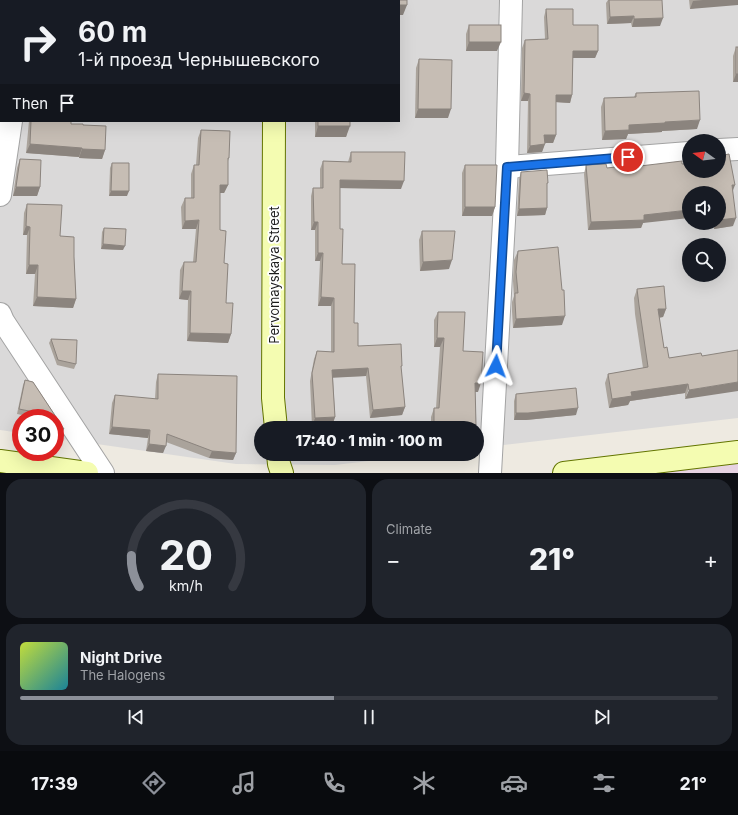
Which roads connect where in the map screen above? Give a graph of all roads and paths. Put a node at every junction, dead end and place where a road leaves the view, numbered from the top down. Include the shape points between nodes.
1 (511, 0) edge
2 (274, 122) edge
3 (7, 124) edge
4 (738, 149) edge
5 (726, 150) edge
6 (682, 154) edge
7 (507, 167) junction
8 (0, 195) edge
9 (0, 314) edge
10 (275, 421) edge
11 (738, 452) edge
12 (0, 461) edge
13 (279, 461) edge
14 (87, 473) edge
15 (103, 473) edge
16 (282, 473) edge
17 (490, 473) edge
18 (564, 473) edge

1 - 7 street
2 - 10 street, Pervomayskaya Street via 273,398
3 - 8 street
4 - 5 street
6 - 7 street
7 - 17 street
9 - 15 street
11 - 18 street
12 - 14 street
13 - 16 street

